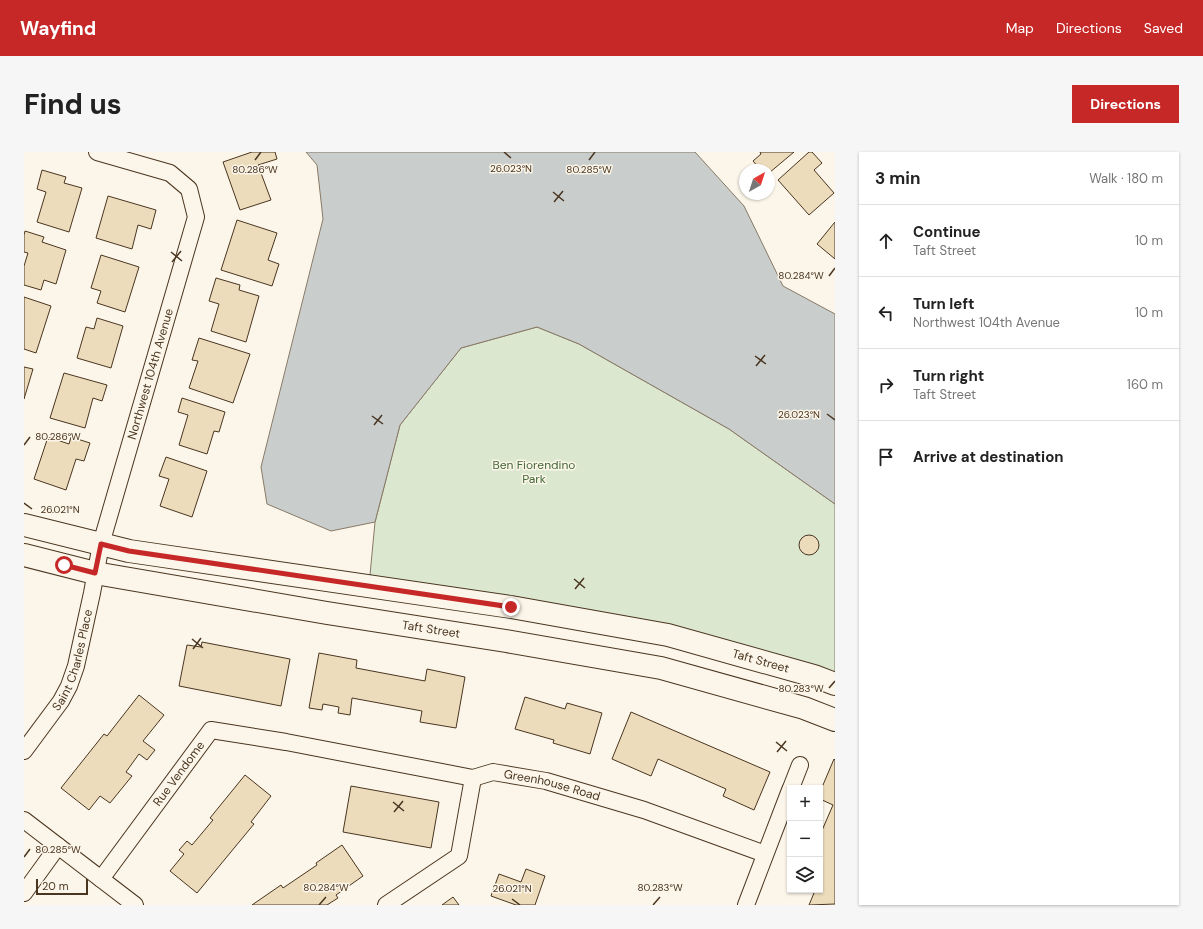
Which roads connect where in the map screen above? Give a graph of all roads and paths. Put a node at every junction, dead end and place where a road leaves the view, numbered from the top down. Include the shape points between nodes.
1 (97, 152) edge
2 (24, 525) edge
3 (24, 555) edge
4 (98, 559) junction
5 (835, 684) edge
6 (835, 720) edge
7 (286, 742) joint
8 (24, 751) edge
9 (800, 765) dead end
10 (473, 778) junction
11 (792, 785) edge
12 (787, 797) edge
13 (24, 820) edge
14 (58, 846) junction
15 (765, 854) junction
16 (101, 879) junction
17 (24, 893) edge
18 (135, 905) edge
19 (386, 905) edge
20 (746, 905) edge

1 - 4 street, Northwest 104th Avenue via 170,173 189,189 196,217
2 - 4 street, Taft Street
3 - 4 street, Taft Street
4 - 5 street, Taft Street via 129,551 511,607 668,635
4 - 6 street, Taft Street via 327,613 661,668 804,708
4 - 8 street, Saint Charles Place via 76,666 69,686
7 - 10 street, Greenhouse Road
7 - 16 street, Rue Vendome via 211,730
9 - 11 street
10 - 15 street, Greenhouse Road via 494,772 546,781 644,810
10 - 19 street via 459,856
12 - 15 street
13 - 14 street
14 - 16 street
14 - 17 street
15 - 20 street
16 - 18 street

